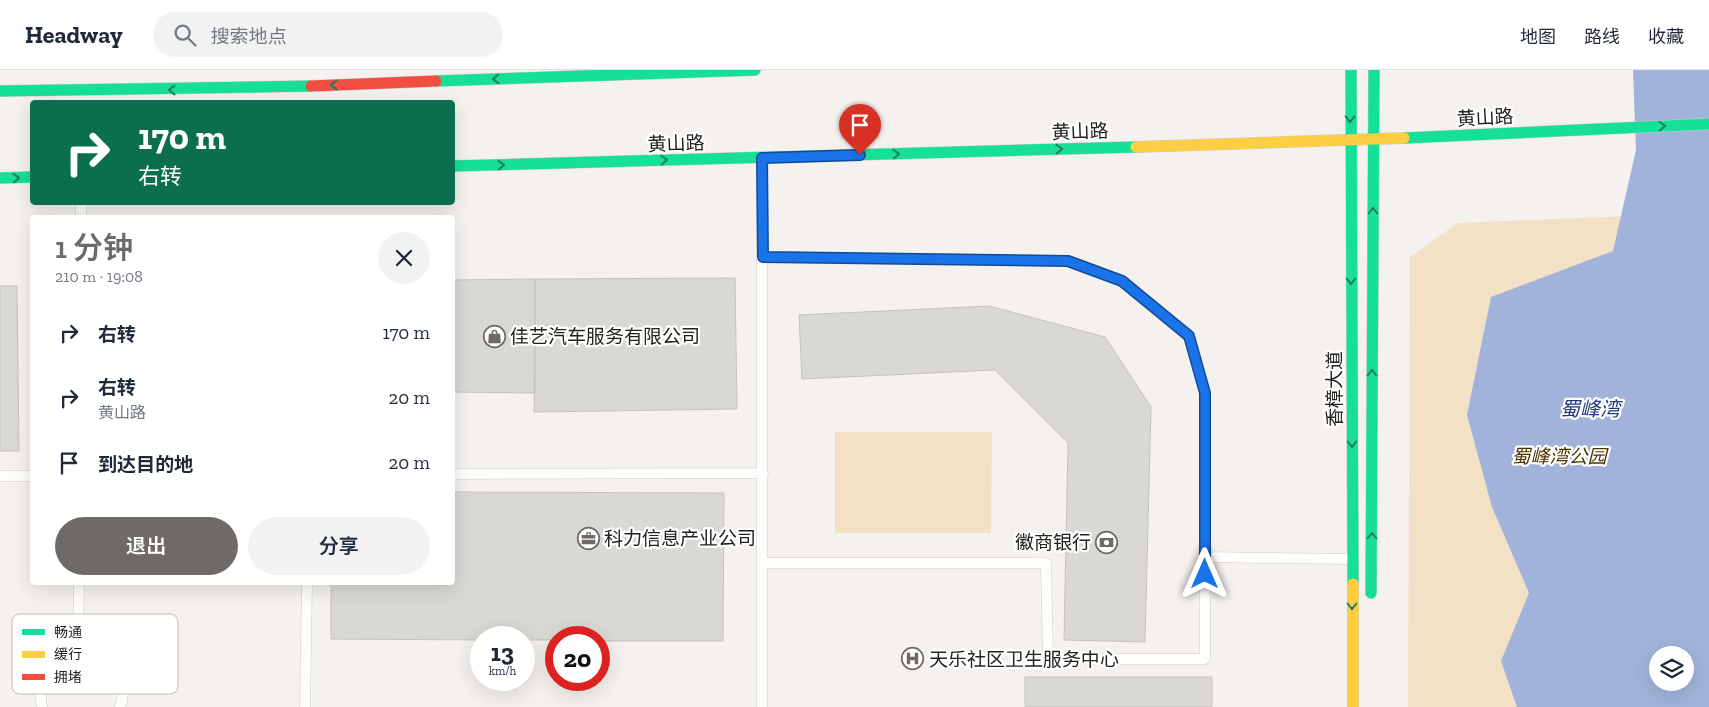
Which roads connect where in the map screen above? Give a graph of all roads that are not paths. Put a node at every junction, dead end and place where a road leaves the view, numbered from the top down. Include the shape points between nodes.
1 (755, 70) edge
2 (1351, 70) edge
3 (1374, 70) edge
4 (0, 91) edge
5 (1709, 124) edge
6 (1373, 140) junction
7 (1350, 141) junction
8 (762, 158) junction
9 (455, 166) edge
10 (30, 177) edge
11 (0, 178) edge
12 (763, 257) junction
13 (763, 473) junction
14 (455, 474) edge
15 (0, 476) edge
16 (30, 476) edge
17 (1205, 557) junction
18 (1352, 559) junction
19 (1372, 559) junction
20 (763, 563) junction
21 (79, 585) edge
22 (307, 585) edge
23 (1371, 609) dead end
24 (79, 614) edge
25 (40, 694) edge
26 (122, 694) edge
27 (42, 707) edge
28 (120, 707) edge
29 (305, 707) edge
30 (762, 707) edge
31 (1353, 707) edge

1 -> 4 main road via 221,89
2 -> 7 main road, 香樟大道
3 - 6 main road, 香樟大道
6 -> 5 main road, 黄山路
6 - 7 main road, 黄山路
19 -> 6 main road, 香樟大道
8 -> 7 main road, 黄山路
7 -> 18 main road, 香樟大道
9 -> 8 main road, 黄山路
8 - 12 lane
11 -> 10 main road
12 - 13 lane
12 - 17 lane via 1068,261 1122,281 1189,336 1205,393
13 - 14 lane
13 - 20 lane
15 - 16 lane
17 - 18 lane
17 - 20 lane via 1205,659 1048,659 1046,563
18 - 19 lane
18 -> 31 main road, 香樟大道
19 - 23 main road, 香樟大道
20 - 30 lane
21 - 24 lane
22 - 29 lane
25 - 27 lane
26 - 28 lane

